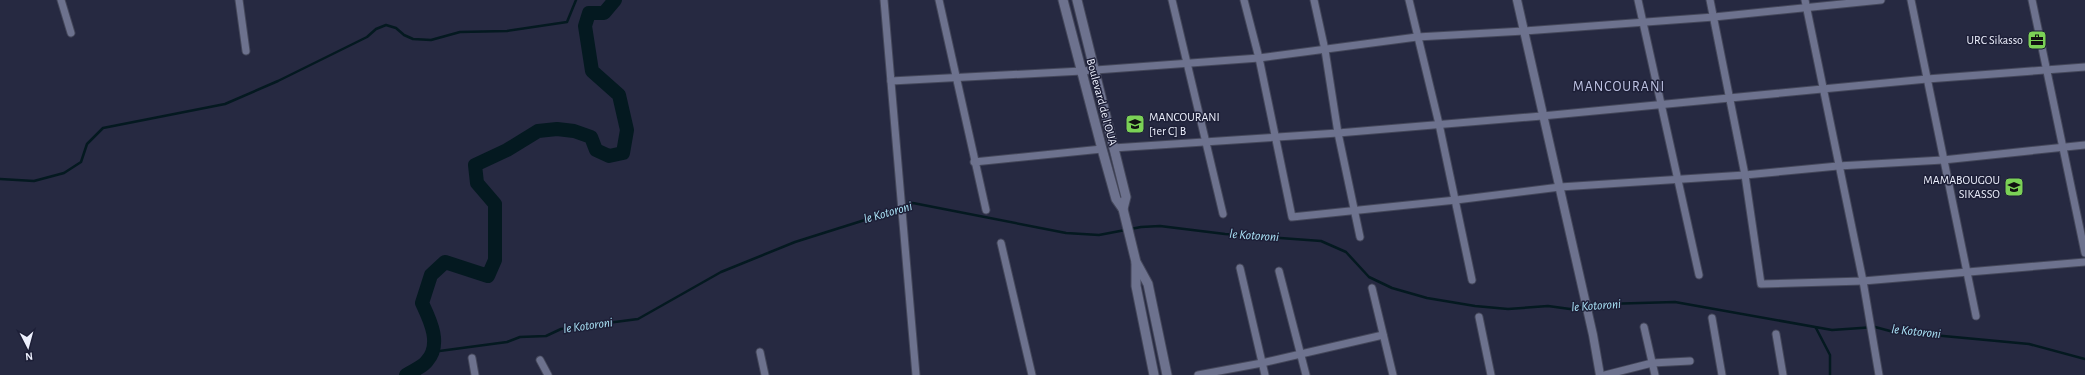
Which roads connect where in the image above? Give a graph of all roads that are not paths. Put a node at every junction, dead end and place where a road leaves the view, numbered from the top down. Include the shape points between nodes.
1 (61, 0) edge
2 (239, 0) edge
3 (884, 0) edge
4 (939, 0) edge
5 (1063, 0) edge
6 (1077, 0) edge
7 (1172, 0) edge
8 (1244, 0) edge
9 (1314, 0) edge
10 (1409, 0) edge
11 (1516, 0) edge
12 (1638, 0) edge
13 (1710, 0) edge
14 (1881, 0) edge
15 (1911, 0) edge
16 (2032, 0) edge
17 (1806, 4) edge
18 (1714, 17) junction
19 (1642, 22) junction
20 (1524, 31) junction
21 (71, 33) dead end
22 (1417, 37) junction
23 (1325, 50) junction
24 (246, 51) dead end
25 (1259, 58) junction
26 (1188, 63) junction
27 (2085, 67) edge
28 (1094, 69) junction
29 (2047, 70) junction
30 (1082, 71) junction
31 (956, 78) junction
32 (1927, 79) junction
33 (891, 81) junction
34 (1823, 89) junction
35 (1730, 98) junction
36 (1662, 104) junction
37 (1542, 116) junction
38 (1439, 124) junction
39 (1338, 133) junction
40 (1276, 137) junction
41 (1207, 141) junction
42 (2085, 145) edge
43 (2064, 147) junction
44 (1113, 148) junction
45 (1102, 149) junction
46 (1943, 160) junction
47 (974, 162) junction
48 (1838, 166) junction
49 (1745, 175) junction
50 (1678, 179) junction
51 (1560, 187) junction
52 (1456, 200) junction
53 (1123, 209) junction
54 (986, 210) dead end
55 (1355, 211) junction
56 (1223, 214) dead end
57 (1360, 237) dead end
58 (1001, 244) dead end
59 (2085, 253) edge
60 (1136, 262) junction
61 (2085, 262) edge
62 (1240, 268) dead end
63 (1279, 271) dead end
64 (1967, 273) junction
65 (1699, 275) dead end
66 (1472, 280) dead end
67 (1863, 281) junction
68 (1372, 288) dead end
69 (1976, 316) dead end
70 (1479, 317) dead end
71 (1712, 318) dead end
72 (1644, 327) dead end
73 (1776, 334) dead end
74 (1383, 335) junction
75 (760, 352) dead end
76 (1301, 354) junction
77 (472, 358) dead end
78 (540, 360) dead end
79 (1690, 361) dead end
80 (1262, 363) junction
81 (1652, 363) junction
82 (475, 375) edge
83 (548, 375) edge
84 (765, 375) edge
85 (916, 375) edge
86 (1032, 375) edge
87 (1154, 375) edge
88 (1167, 375) edge
89 (1198, 375) edge
90 (1265, 375) edge
91 (1306, 375) edge
92 (1393, 375) edge
93 (1491, 375) edge
94 (1600, 375) edge
95 (1605, 375) edge
96 (1655, 375) edge
97 (1722, 375) edge
98 (1783, 375) edge
99 (1879, 375) edge

1 - 21 street
2 - 24 street
3 - 33 street
4 - 31 street
5 - 30 main road, Boulevard de l'OUA
6 - 28 main road
7 - 26 street
8 - 25 street
9 - 23 street
10 - 22 street
11 - 20 street
12 - 19 street
13 - 18 street
14 - 17 street
15 - 32 street
16 - 29 street
17 - 18 street
17 - 34 street
18 - 19 street
18 - 35 street
19 - 20 street
19 - 36 street
20 - 22 street
20 - 37 street
22 - 23 street
22 - 38 street
23 - 25 street
23 - 39 street
25 - 26 street
25 - 40 street
26 - 28 street
26 - 41 street
27 - 29 street
28 - 30 street
28 - 44 main road
29 - 32 street
29 - 43 street
30 - 31 street
30 - 45 main road, Boulevard de l'OUA
31 - 33 street
31 - 47 street
32 - 34 street
32 - 46 street
33 - 85 street
34 - 35 street
34 - 48 street
35 - 36 street
35 - 49 street
36 - 37 street
36 - 50 street
37 - 38 street
37 - 51 street
38 - 39 street
38 - 52 street
39 - 40 street
39 - 55 street
40 - 41 street
40 - 55 street via 1292,217
41 - 44 street
41 - 56 street
42 - 43 street
43 - 46 street
43 - 59 street
44 - 53 main road via 1126,197
45 - 47 street
45 - 53 main road, Boulevard de l'OUA via 1116,199
46 - 48 street
46 - 64 street
47 - 54 street
48 - 49 street
48 - 67 street
49 - 50 street
49 - 67 street via 1761,284
50 - 51 street
50 - 65 street
51 - 52 street
51 - 94 street
52 - 55 street
52 - 66 street
53 - 60 main road
55 - 57 street
58 - 86 street
60 - 87 main road via 1136,286
60 - 88 main road via 1148,284
61 - 64 street
62 - 80 street
63 - 76 street
64 - 67 street
64 - 69 street
67 - 99 street
68 - 74 street
70 - 93 street
71 - 97 street
72 - 81 street
73 - 98 street
74 - 76 street
74 - 92 street
75 - 84 street
76 - 80 street
76 - 91 street
77 - 82 street
78 - 83 street
79 - 81 street
80 - 89 street
80 - 90 street
81 - 95 street
81 - 96 street

